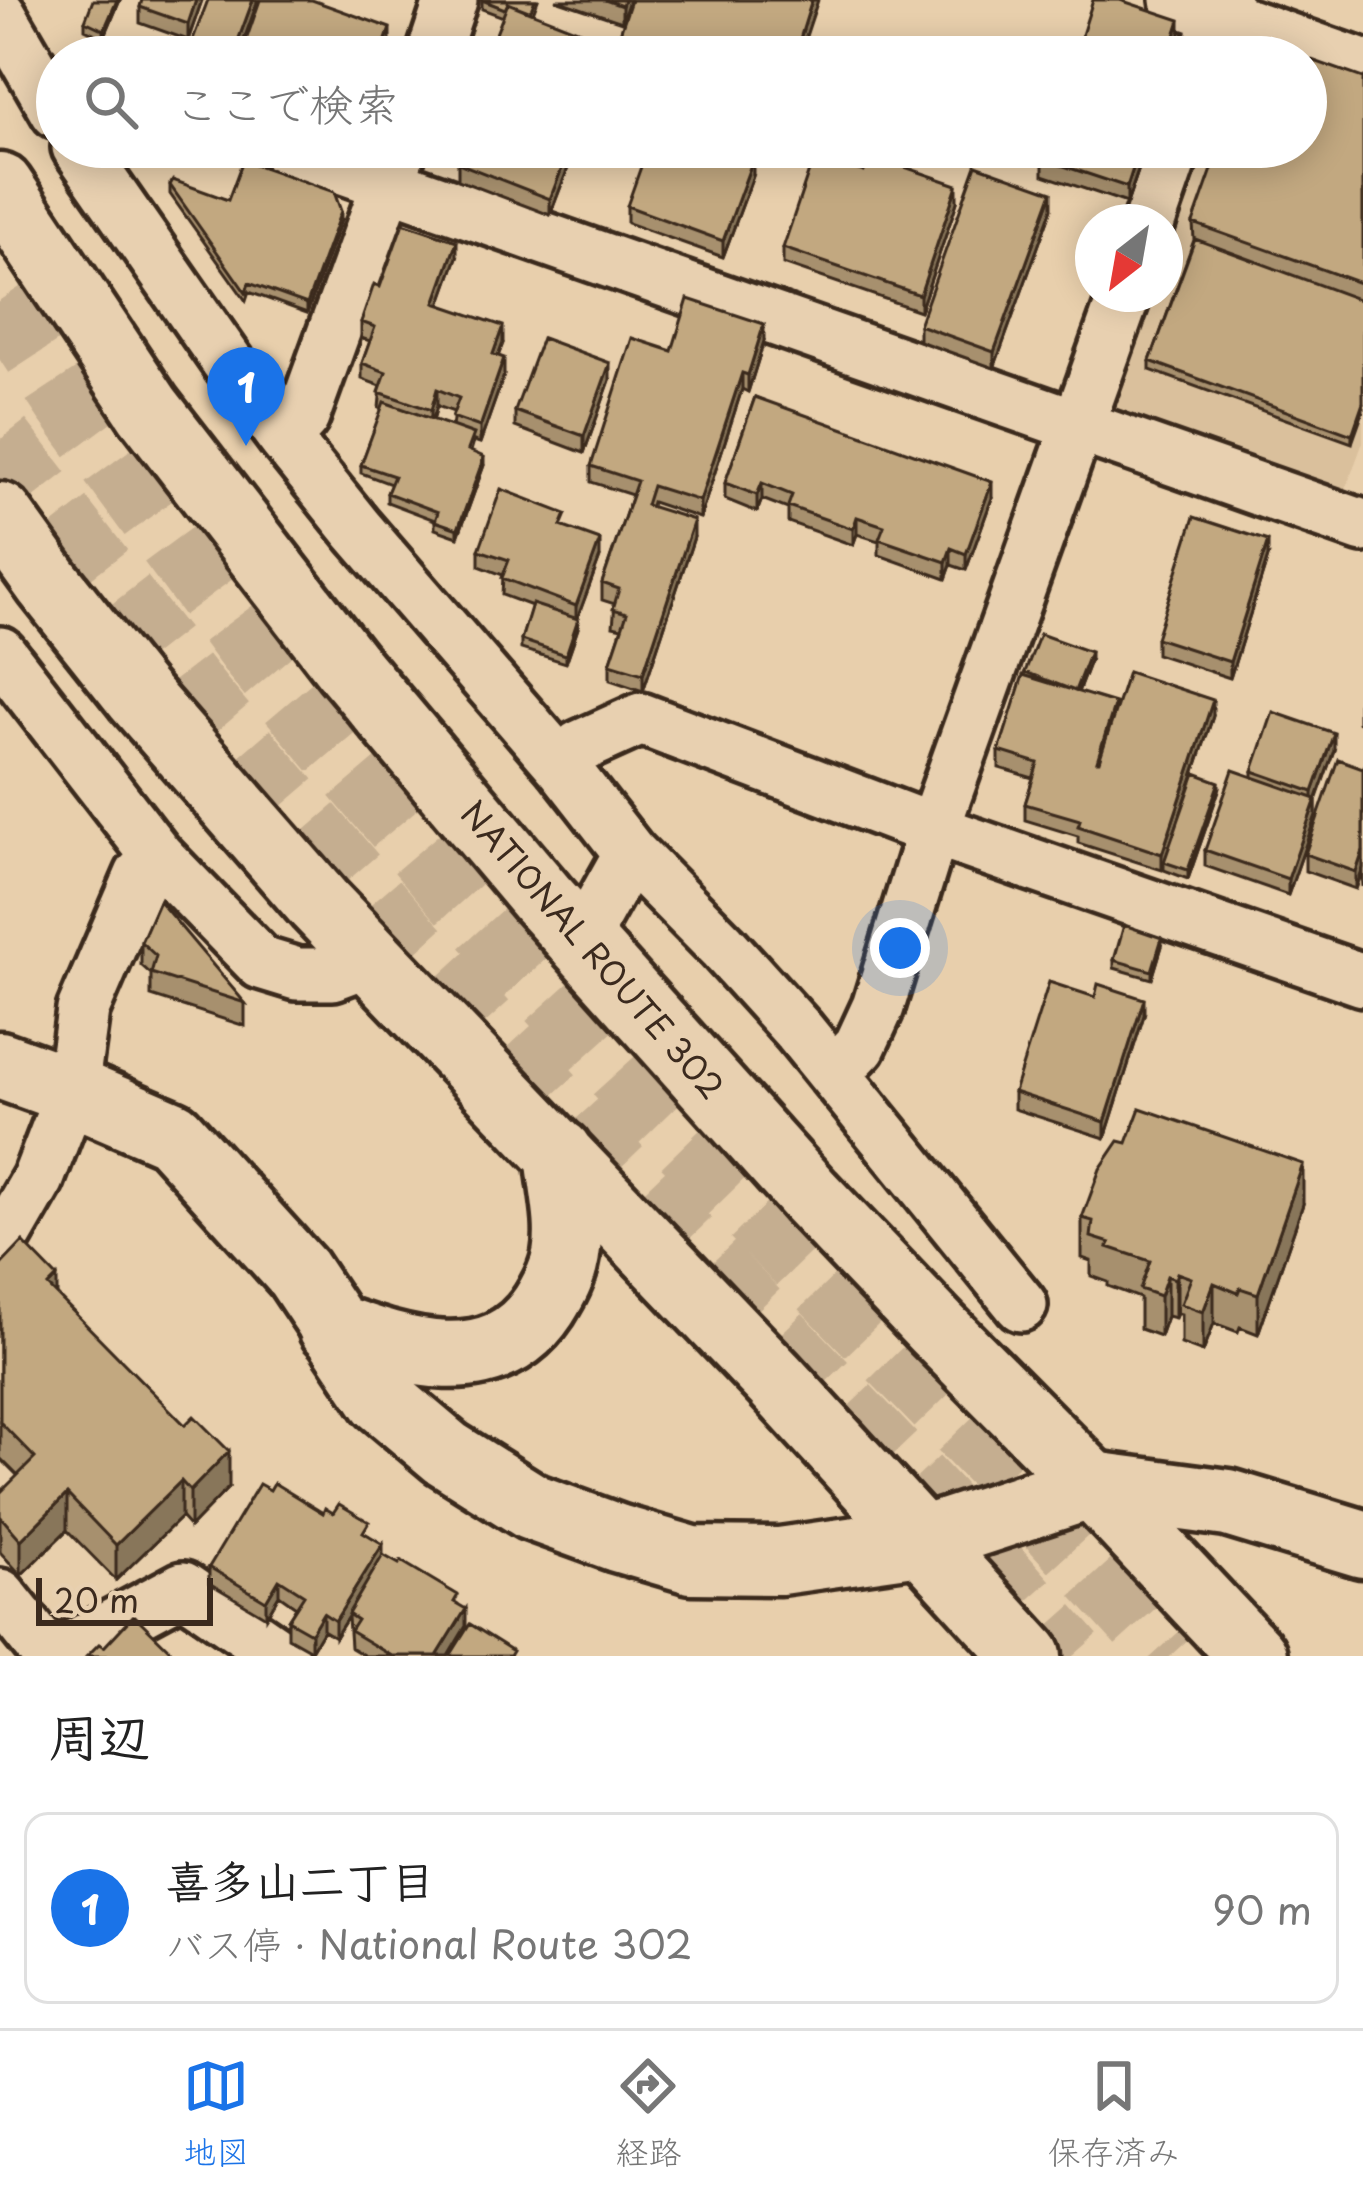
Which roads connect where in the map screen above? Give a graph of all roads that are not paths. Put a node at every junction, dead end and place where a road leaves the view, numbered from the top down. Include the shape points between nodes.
1 (451, 0) edge
2 (0, 14) edge
3 (1207, 18) edge
4 (439, 36) edge
5 (1266, 36) edge
6 (1327, 55) edge
7 (1363, 66) edge
8 (36, 76) edge
9 (93, 168) edge
10 (394, 168) edge
11 (403, 168) edge
12 (1168, 168) edge
13 (0, 187) edge
14 (1155, 204) edge
15 (1118, 312) edge
16 (1080, 425) junction
17 (284, 438) junction
18 (0, 516) edge
19 (1363, 526) edge
20 (0, 653) edge
21 (562, 766) junction
22 (933, 830) junction
23 (630, 853) junction
24 (158, 857) junction
25 (582, 939) junction
26 (370, 961) junction
27 (1363, 980) edge
28 (0, 1065) edge
29 (834, 1073) junction
30 (72, 1090) junction
31 (559, 1154) junction
32 (0, 1245) edge
33 (1022, 1305) dead end
34 (332, 1328) junction
35 (1092, 1485) junction
36 (920, 1541) junction
37 (1363, 1544) edge
38 (0, 1594) edge
39 (52, 1656) edge
40 (282, 1656) edge
41 (1028, 1656) edge
42 (1253, 1656) edge

1 - 4 street
2 - 8 street
3 - 5 street
6 - 7 street
9 - 17 street
10 - 17 street via 303,416
11 - 16 street
12 - 14 street
13 - 25 main road, NATIONAL ROUTE 302 via 148,409 346,665
15 - 16 street
16 - 19 street
16 - 22 street
17 - 21 street
18 - 26 main road via 137,695
20 - 24 street
21 - 22 street via 579,747 641,719
21 - 23 street
22 - 27 street
22 - 29 street via 878,1007 860,1046
23 - 25 street
23 - 29 street
24 - 26 street via 261,963 333,974
24 - 30 street via 141,875 83,1010
25 - 35 main road, NATIONAL ROUTE 302 via 810,1196
26 - 31 main road
28 - 30 main road
29 - 33 street
30 - 32 street via 38,1179
30 - 34 main road via 172,1134 298,1273
31 - 34 main road via 566,1257 535,1320 505,1344 433,1356
31 - 36 main road
34 - 36 main road via 382,1399 446,1453 532,1507 616,1538 692,1560 780,1561
35 - 36 main road
35 - 37 main road via 1228,1503
35 - 42 main road, NATIONAL ROUTE 302
36 - 41 main road
38 - 39 street
39 - 40 street via 183,1588

